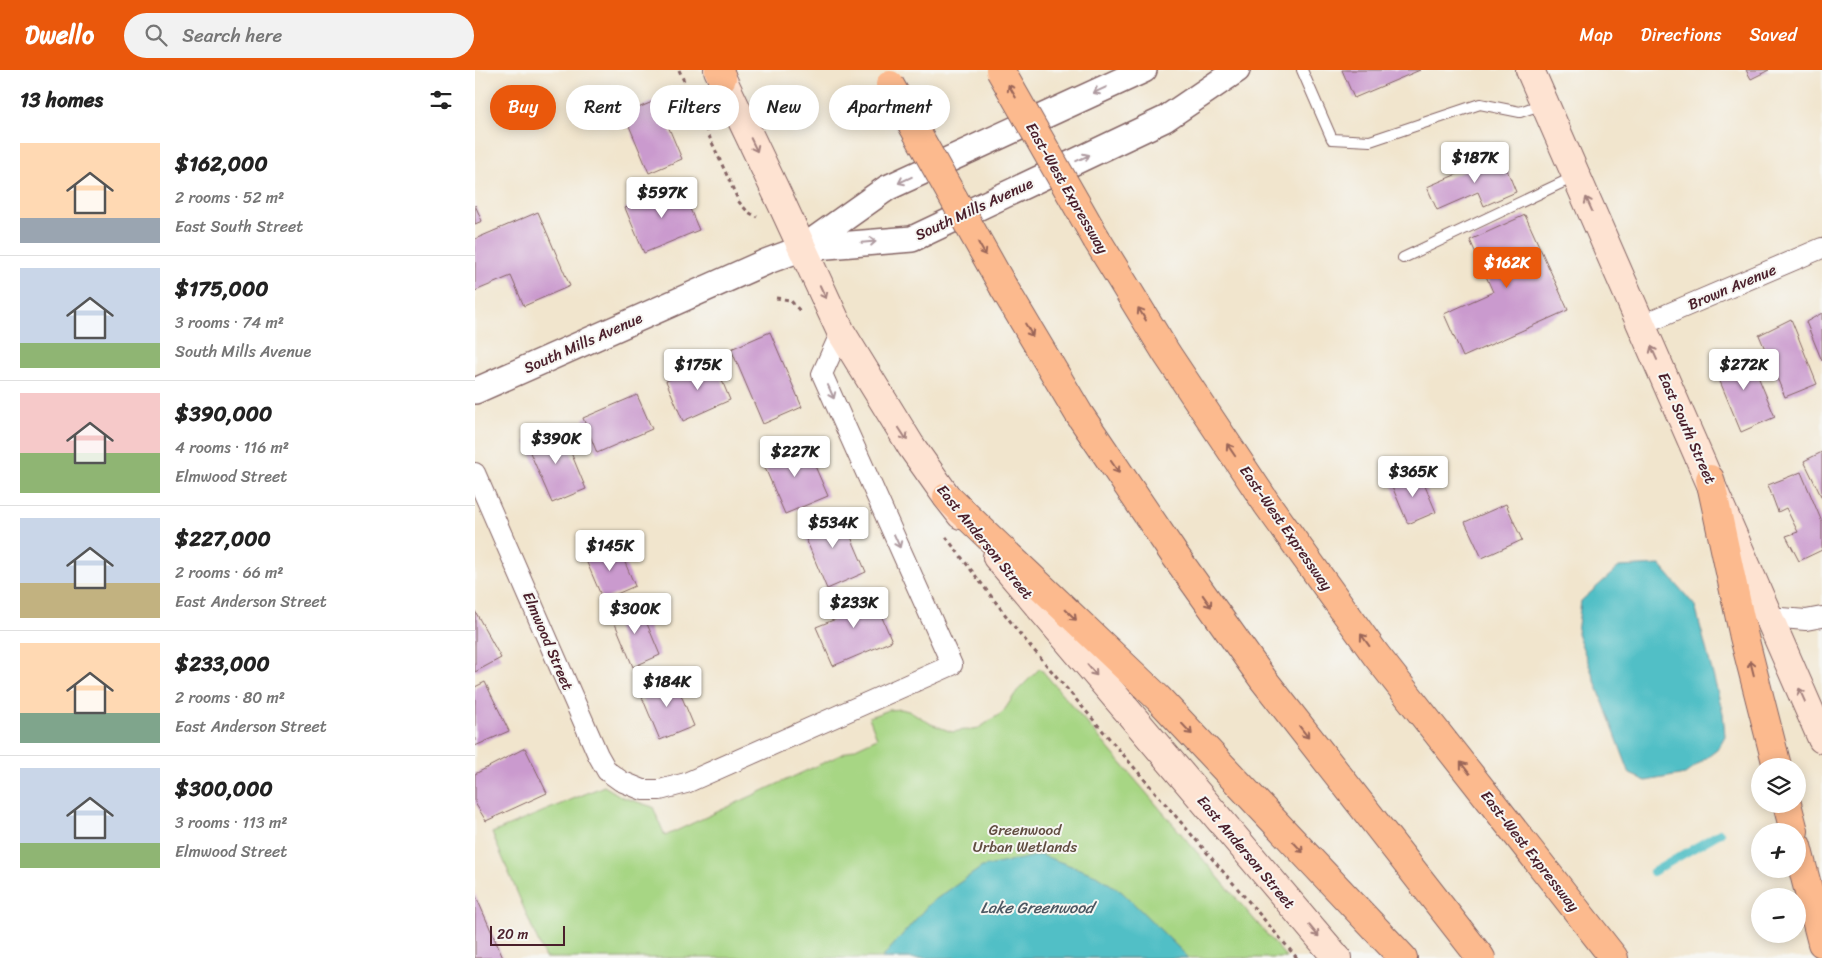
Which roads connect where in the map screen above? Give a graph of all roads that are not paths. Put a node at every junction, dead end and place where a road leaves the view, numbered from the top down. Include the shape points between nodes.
1 (1000, 70) edge
2 (1145, 70) edge
3 (1237, 70) edge
4 (1302, 70) edge
5 (1530, 70) edge
6 (720, 73) edge
7 (886, 77) edge
8 (1548, 110) junction
9 (1576, 176) junction
10 (803, 248) junction
11 (1822, 248) edge
12 (1403, 258) dead end
13 (1642, 325) junction
14 (841, 332) junction
15 (475, 391) edge
16 (475, 473) edge
17 (1709, 478) junction
18 (947, 497) junction
19 (1822, 616) edge
20 (1768, 617) junction
21 (1822, 739) edge
22 (1775, 758) edge
23 (1805, 878) edge
24 (1822, 943) edge
25 (1337, 958) edge
26 (1403, 958) edge
27 (1481, 958) edge
28 (1614, 958) edge

28 -> 1 highway, East-West Expressway, bridge via 1376,655 1250,479 1167,354 1097,240
2 -> 10 street, South Mills Avenue via 887,188
10 -> 3 street, South Mills Avenue via 912,239 1165,120
4 - 8 lane via 1332,139 1370,141 1481,104 1520,112
5 - 8 main road, East South Street
6 -> 10 main road, East Anderson Street
7 -> 27 highway, bridge via 1079,414 1173,554 1263,679
8 - 9 main road, East South Street
9 - 12 lane
13 -> 9 main road, East South Street
10 -> 14 main road, East Anderson Street
10 - 15 street, South Mills Avenue
11 - 13 street, Brown Avenue
17 -> 13 main road, East South Street
14 -> 16 street, Elmwood Street via 822,374 952,665 686,783 660,790 643,790 607,771
14 -> 18 main road, East Anderson Street via 900,429
17 - 20 main road, East South Street
22 -> 17 highway
18 -> 25 main road, East Anderson Street
18 -> 26 highway via 1158,698
19 - 20 street via 1806,620
21 -> 20 main road, East South Street
23 - 24 highway

